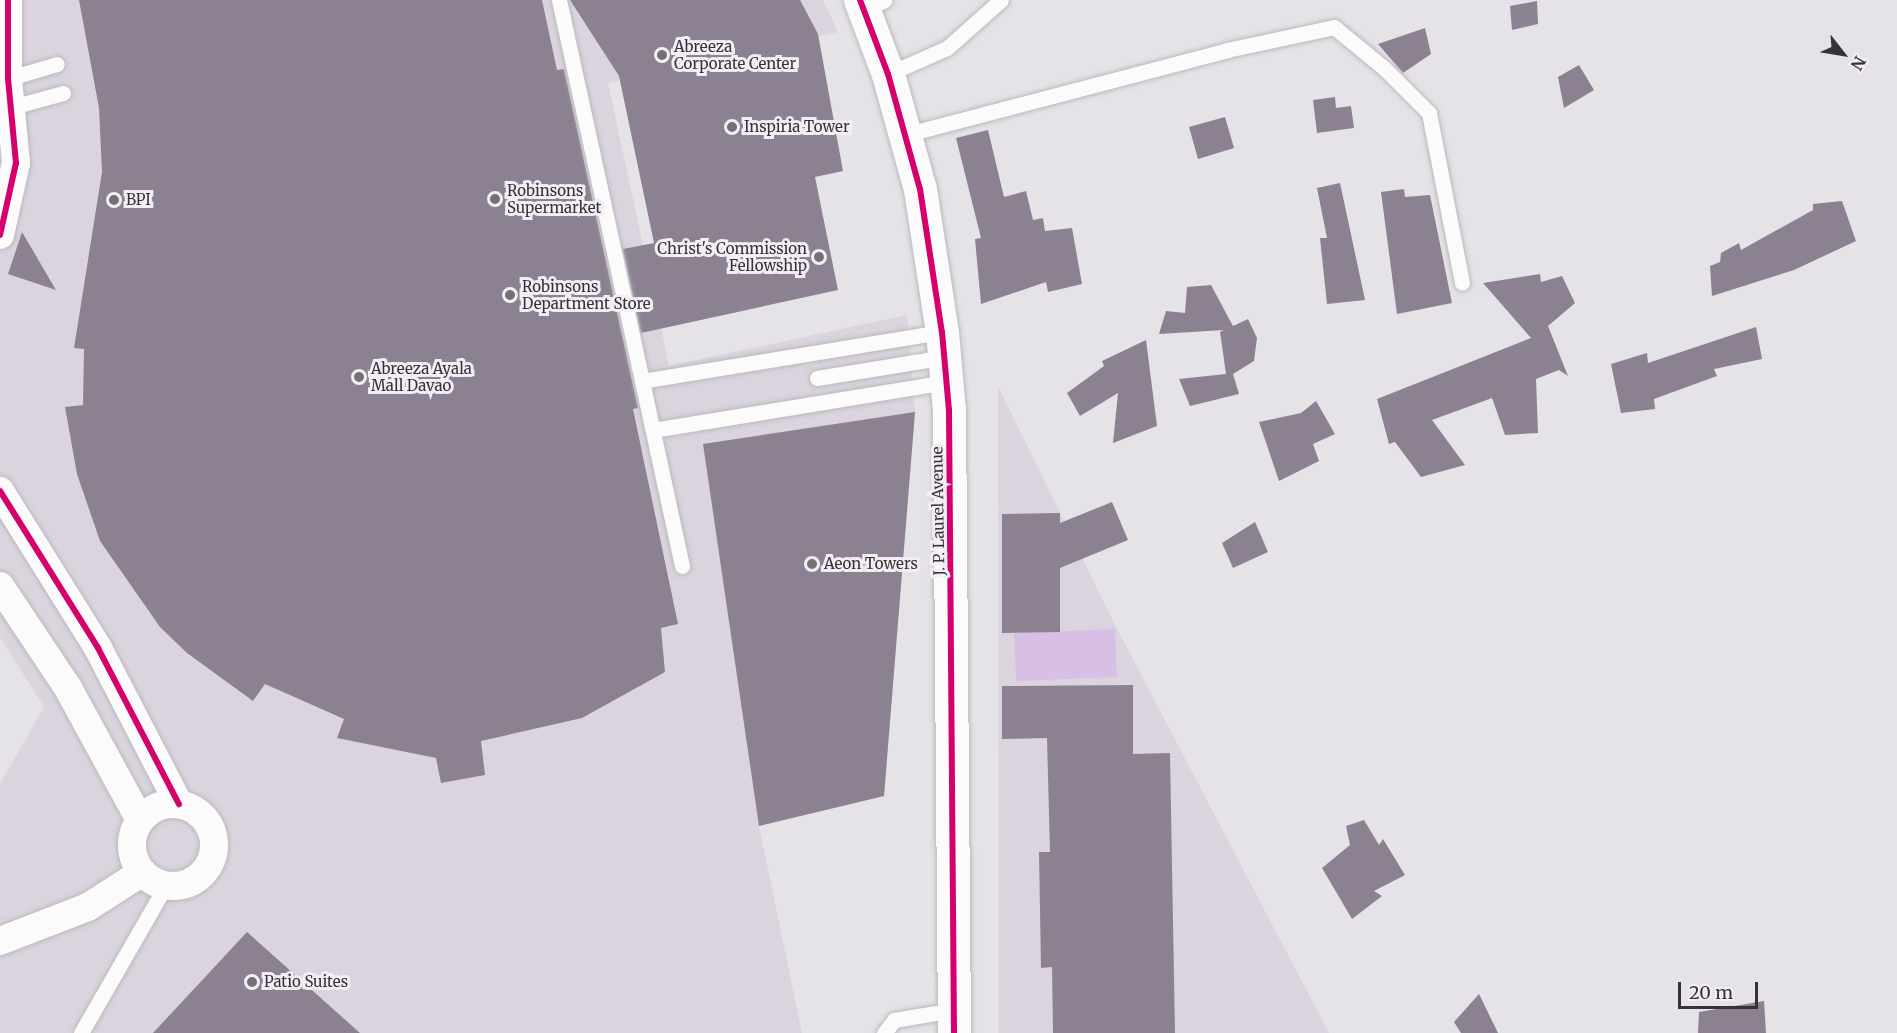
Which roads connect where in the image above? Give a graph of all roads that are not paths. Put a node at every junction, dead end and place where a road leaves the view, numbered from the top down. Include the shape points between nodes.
1 (8, 0) edge
2 (559, 0) edge
3 (1001, 0) edge
4 (870, 3) edge
5 (57, 64) dead end
6 (888, 74) junction
7 (4, 80) edge
8 (63, 93) dead end
9 (12, 107) junction
10 (904, 135) junction
11 (0, 236) edge
12 (1462, 283) dead end
13 (945, 357) junction
14 (817, 378) dead end
15 (642, 381) junction
16 (653, 429) junction
17 (0, 491) edge
18 (682, 566) dead end
19 (0, 586) edge
20 (179, 804) junction
21 (140, 820) junction
22 (153, 880) junction
23 (0, 941) edge
24 (954, 1022) edge
25 (81, 1033) edge
26 (884, 1033) edge

1 - 7 street
2 - 15 lane
3 - 6 lane via 947,48
4 - 6 main road, J. P. Laurel Avenue
5 - 7 lane
6 - 10 main road, J. P. Laurel Avenue
7 - 9 street
8 - 9 lane
9 - 11 street via 16,163
10 - 12 lane via 1227,50 1334,27 1384,68 1429,113
10 - 13 main road, J. P. Laurel Avenue via 926,218
13 - 14 lane
13 - 15 lane
13 - 16 lane
13 - 24 main road, J. P. Laurel Avenue
15 - 16 lane
16 - 18 lane
17 - 20 street via 98,648
19 - 21 street via 68,688
20 - 21 street via 151,810
20 - 22 street via 208,823 214,855 191,884
21 - 22 street via 131,847
22 - 23 street
22 - 25 lane
24 - 26 lane via 894,1020

